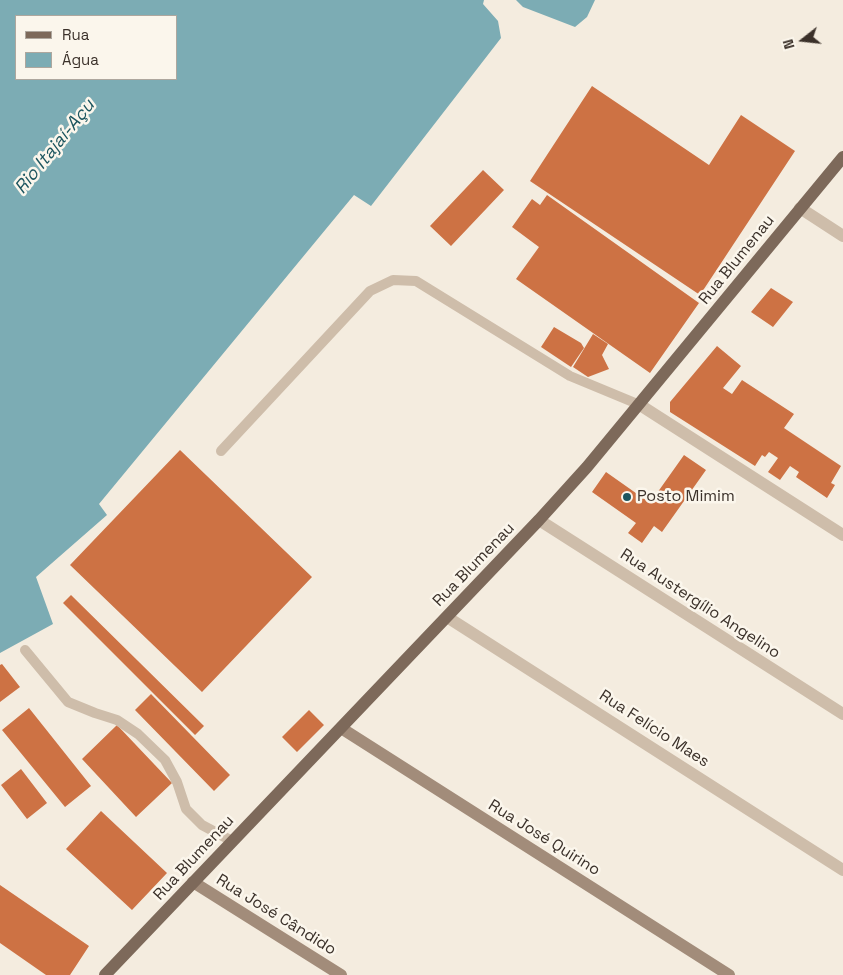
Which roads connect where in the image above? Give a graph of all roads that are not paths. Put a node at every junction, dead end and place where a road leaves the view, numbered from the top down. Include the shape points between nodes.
1 (843, 157) edge
2 (800, 208) junction
3 (843, 236) edge
4 (640, 404) junction
5 (221, 451) dead end
6 (539, 520) junction
7 (843, 535) edge
8 (447, 616) junction
9 (24, 650) dead end
10 (843, 714) edge
11 (341, 728) junction
12 (232, 841) junction
13 (843, 870) edge
14 (194, 882) junction
15 (105, 975) edge
16 (341, 975) edge
17 (729, 975) edge

1 - 2 main road, Rua Blumenau
2 - 3 street
2 - 4 main road, Rua Blumenau
4 - 5 lane via 570,376 416,281 393,280 370,291
4 - 6 main road, Rua Blumenau
4 - 7 street
6 - 8 main road, Rua Blumenau
6 - 10 street, Rua Austergílio Angelino
8 - 11 main road, Rua Blumenau
8 - 13 street, Rua Felício Maes
9 - 12 lane via 68,702 117,720 138,734 165,760 186,809 202,825
11 - 12 main road, Rua Blumenau
11 - 17 main road, Rua José Quirino
12 - 14 main road, Rua Blumenau
14 - 15 main road, Rua Blumenau
14 - 16 main road, Rua José Cândido

